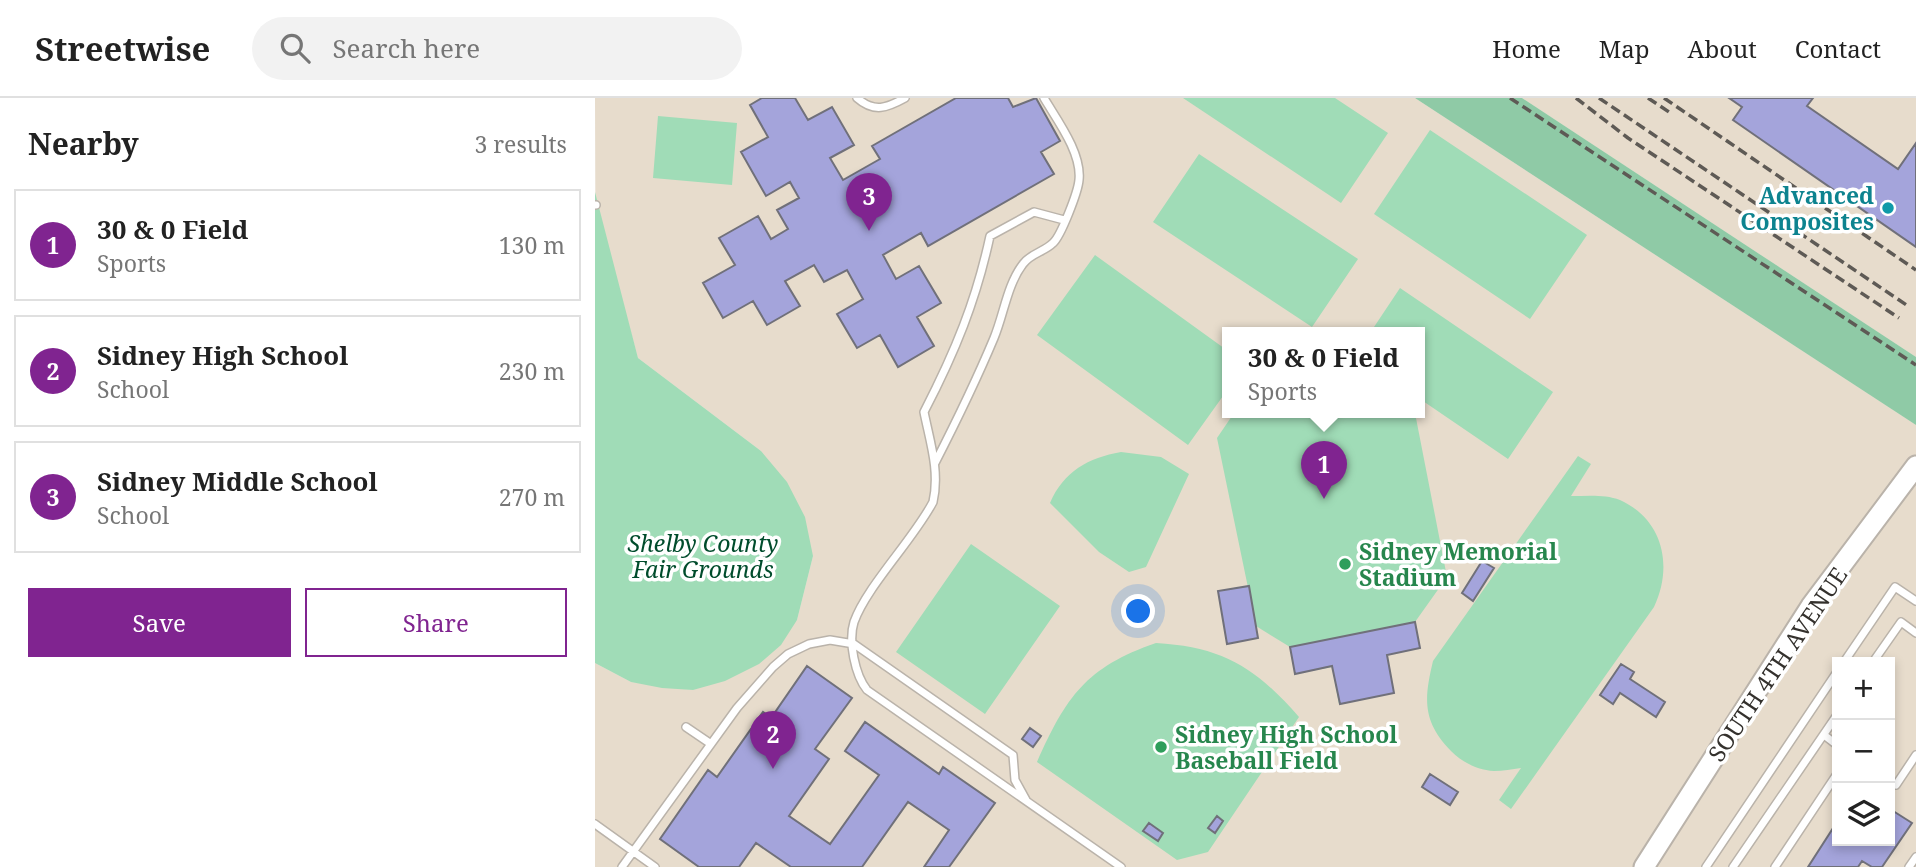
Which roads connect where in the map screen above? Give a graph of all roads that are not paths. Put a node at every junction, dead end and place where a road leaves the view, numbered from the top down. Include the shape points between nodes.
1 (857, 98) edge
2 (905, 98) edge
3 (1044, 98) edge
4 (1064, 220) junction
5 (935, 463) junction
6 (1916, 466) edge
7 (1916, 601) edge
8 (1916, 633) edge
9 (854, 644) junction
10 (1847, 657) edge
11 (1876, 657) edge
12 (1832, 680) edge
13 (1834, 720) edge
14 (686, 727) dead end
15 (1823, 735) junction
16 (1832, 741) edge
17 (711, 744) junction
18 (1916, 755) edge
19 (1832, 782) edge
20 (1894, 783) edge
21 (1028, 804) junction
22 (595, 824) edge
23 (633, 852) junction
24 (1916, 857) edge
25 (1107, 864) edge
26 (622, 867) edge
27 (655, 867) edge
28 (1121, 867) edge
29 (1644, 867) edge
30 (1706, 867) edge
31 (1733, 867) edge
32 (1775, 867) edge
33 (1909, 867) edge

1 - 2 lane via 875,108 888,108
3 - 4 lane via 1078,165 1076,196
4 - 5 lane via 1054,243 1023,262 1013,279 977,379
4 - 5 lane via 1034,212 990,236 970,314 924,412
5 - 9 lane via 933,502 855,620
6 - 29 street, SOUTH 4TH AVENUE via 1811,606
7 - 10 lane via 1895,587
8 - 11 lane via 1901,622
9 - 17 lane via 830,640 788,654 754,686
9 - 21 lane via 1013,755 1015,780
9 - 21 lane via 857,678 867,690
12 - 30 lane
13 - 15 lane
14 - 17 lane
15 - 16 lane
15 - 31 lane
17 - 23 lane
18 - 20 lane
19 - 32 lane
21 - 25 lane
22 - 23 lane
23 - 26 lane
23 - 27 lane
24 - 33 lane
25 - 28 lane

